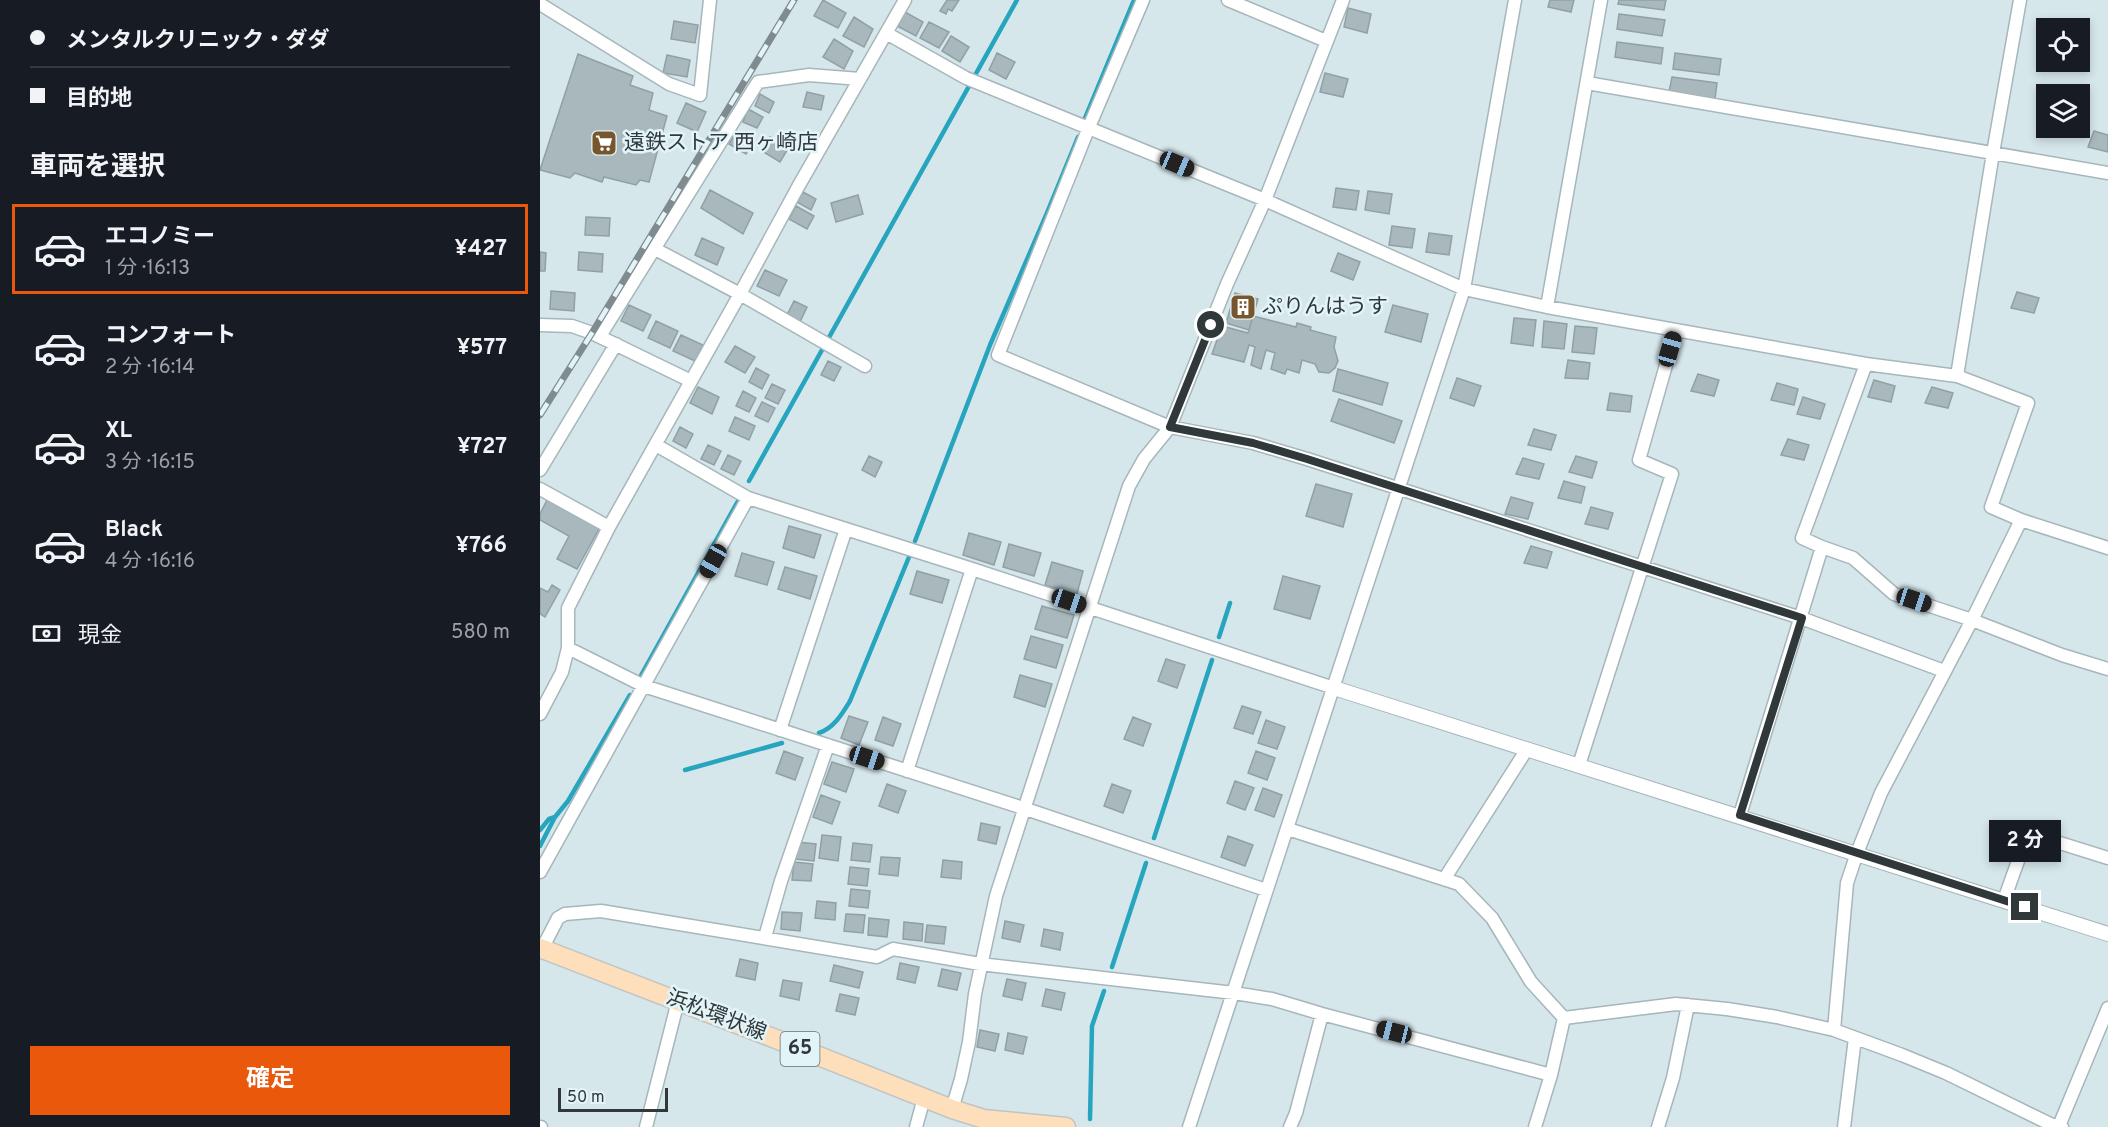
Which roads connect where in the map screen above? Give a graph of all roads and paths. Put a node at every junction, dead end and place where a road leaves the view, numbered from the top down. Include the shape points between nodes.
1 (710, 0) edge
2 (905, 0) edge
3 (1143, 0) edge
4 (1228, 0) edge
5 (1342, 0) edge
6 (1515, 0) edge
7 (1601, 0) edge
8 (2020, 0) edge
9 (540, 4) edge
10 (886, 33) junction
11 (1326, 41) junction
12 (860, 80) junction
13 (1587, 83) junction
14 (1089, 127) junction
15 (1993, 153) junction
16 (2108, 173) edge
17 (1264, 200) junction
18 (655, 249) junction
19 (1464, 289) junction
20 (740, 294) junction
21 (1547, 306) junction
22 (540, 325) edge
23 (1676, 330) junction
24 (600, 336) junction
25 (616, 344) junction
26 (1866, 364) junction
27 (865, 366) dead end
28 (1957, 376) junction
29 (691, 381) junction
30 (1170, 427) junction
31 (656, 446) junction
32 (540, 470) edge
33 (1397, 488) junction
34 (540, 489) edge
35 (748, 498) junction
36 (2021, 520) junction
37 (609, 527) junction
38 (846, 529) junction
39 (1822, 547) junction
40 (2108, 548) edge
41 (1641, 567) junction
42 (972, 568) junction
43 (1089, 608) junction
44 (1802, 618) junction
45 (1972, 620) junction
46 (568, 648) junction
47 (2108, 669) edge
48 (1944, 671) junction
49 (644, 686) junction
50 (1334, 688) junction
51 (540, 714) edge
52 (780, 730) junction
53 (828, 746) junction
54 (1527, 749) junction
55 (1579, 765) junction
56 (907, 771) junction
57 (1023, 808) junction
58 (1740, 815) junction
59 (1288, 829) junction
60 (1857, 853) junction
61 (2108, 858) edge
62 (540, 872) edge
63 (1445, 879) junction
64 (1266, 890) junction
65 (2004, 900) junction
66 (2108, 934) edge
67 (765, 937) junction
68 (541, 949) edge
69 (980, 964) junction
70 (1234, 993) junction
71 (678, 1001) junction
72 (1688, 1005) junction
73 (2108, 1008) edge
74 (1322, 1014) junction
75 (1564, 1018) junction
76 (1834, 1030) junction
77 (1855, 1038) junction
78 (1551, 1075) junction
79 (924, 1098) junction
80 (952, 1109) junction
81 (2055, 1126) edge
82 (646, 1127) edge
83 (916, 1127) edge
84 (1066, 1127) edge
85 (1190, 1127) edge
86 (1290, 1127) edge
87 (1535, 1127) edge
88 (1658, 1127) edge
89 (1844, 1127) edge

1 - 9 street via 700,95 669,84
2 - 10 street
3 - 14 street
4 - 11 street
5 - 11 street
6 - 19 street
7 - 13 street
8 - 15 street
10 - 12 street
10 - 14 street via 970,80
11 - 17 street
12 - 18 street via 809,75 758,82
12 - 20 street
13 - 15 street
13 - 21 street
14 - 17 street
14 - 30 street via 998,354
15 - 16 street
15 - 28 street
17 - 19 street
17 - 30 street
18 - 20 street
18 - 24 street
19 - 21 street
19 - 33 street
20 - 27 street
20 - 29 street
21 - 23 street
22 - 24 street via 572,327
23 - 26 street
23 - 41 street via 1639,460 1672,474
24 - 25 street
25 - 29 street
25 - 32 street
26 - 28 street
26 - 39 street via 1802,538
28 - 36 street via 2028,403 1991,507
29 - 31 street
30 - 33 street via 1253,443
30 - 43 street via 1144,459 1129,486
31 - 35 street
31 - 37 street
33 - 41 street
33 - 50 street
34 - 37 street
35 - 38 street
35 - 49 street
36 - 40 street
36 - 45 street
37 - 46 street via 568,608
38 - 42 street
38 - 52 street
39 - 44 street
39 - 45 street via 1853,558 1894,594
41 - 44 street
41 - 55 street
42 - 43 street
42 - 56 street
43 - 50 street
43 - 57 street
44 - 48 street
44 - 58 street
45 - 47 street
45 - 48 street
46 - 49 street
46 - 51 street via 562,672
48 - 60 street via 1881,793
49 - 52 street
49 - 62 street
50 - 54 street
50 - 59 street
52 - 53 street
53 - 56 street
53 - 67 street
54 - 55 street
54 - 63 street
55 - 58 street
56 - 57 street
57 - 64 street
57 - 69 street
58 - 60 street
59 - 63 street
59 - 64 street
60 - 65 street
60 - 76 street via 1847,883
61 - 65 street via 2028,833
63 - 75 street via 1460,884 1492,918 1531,982
64 - 70 street
65 - 66 street
67 - 68 street via 601,911 558,918
67 - 69 street via 877,957 893,949
68 - 71 main road, 浜松環状線 / 65
69 - 70 street
69 - 80 street via 962,1079
70 - 74 street
70 - 85 street
71 - 79 main road, 浜松環状線 / 65
71 - 82 street
72 - 75 street
72 - 76 street via 1777,1017
72 - 88 street
73 - 81 street
74 - 78 street
74 - 86 street
75 - 78 street
76 - 77 street
77 - 81 street via 1946,1073
77 - 89 street
78 - 87 street
79 - 80 main road, 浜松環状線 / 65
79 - 83 street
80 - 84 main road, 浜松環状線 / 65 via 984,1119

